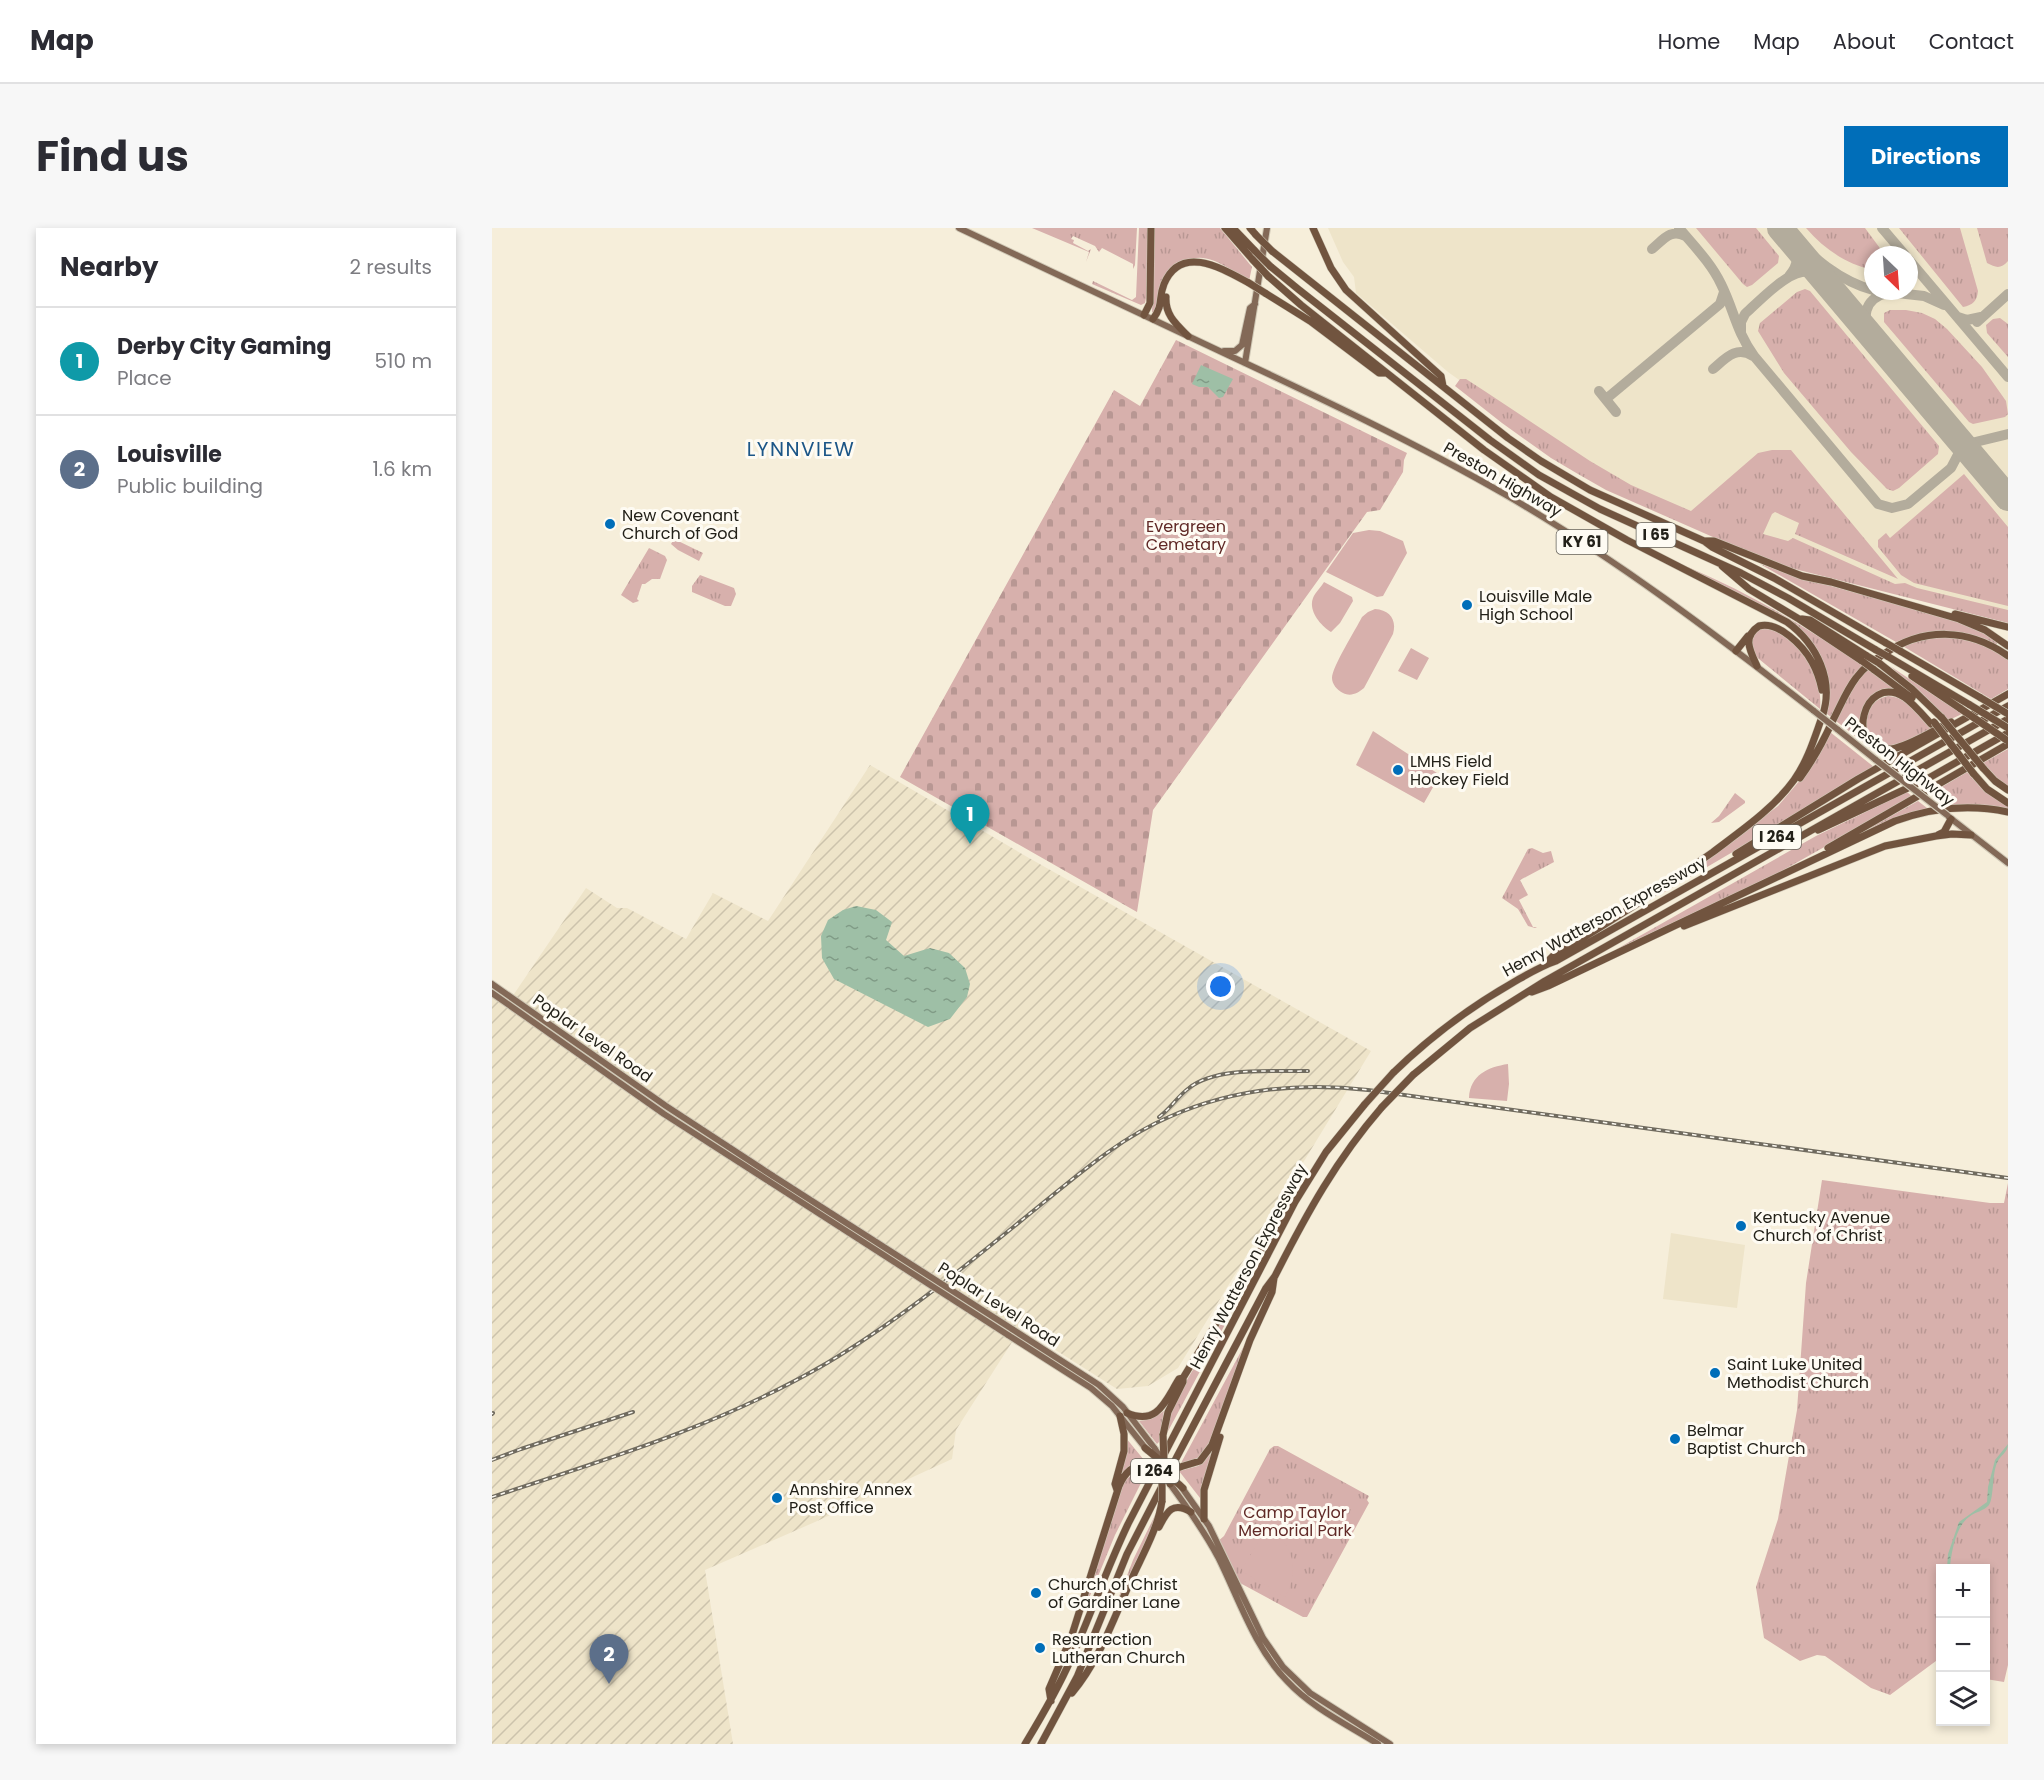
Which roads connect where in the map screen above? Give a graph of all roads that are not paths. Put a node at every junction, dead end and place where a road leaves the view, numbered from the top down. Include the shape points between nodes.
1 (959, 228) edge
2 (1151, 228) edge
3 (1225, 228) edge
4 (1233, 228) edge
5 (1250, 228) edge
6 (1267, 228) edge
7 (1315, 228) edge
8 (1185, 265) junction
9 (1255, 303) junction
10 (1144, 315) junction
11 (1153, 319) junction
12 (1188, 336) junction
13 (1216, 350) junction
14 (1245, 363) junction
15 (1386, 373) junction
16 (1443, 386) junction
17 (1704, 541) junction
18 (1718, 562) junction
19 (1854, 589) junction
20 (2008, 627) edge
21 (1749, 635) junction
22 (2008, 645) edge
23 (1736, 651) junction
24 (2008, 656) edge
25 (1864, 658) junction
26 (1757, 666) junction
27 (1906, 667) junction
28 (2008, 694) edge
29 (1989, 706) junction
30 (2008, 706) edge
31 (2008, 714) edge
32 (1822, 716) junction
33 (2008, 719) edge
34 (1932, 723) junction
35 (2008, 728) edge
36 (2008, 733) edge
37 (2008, 743) edge
38 (2008, 790) edge
39 (2008, 803) edge
40 (2008, 812) edge
41 (1759, 817) junction
42 (1949, 817) junction
43 (1806, 833) junction
44 (1971, 835) junction
45 (1936, 836) junction
46 (1815, 859) junction
47 (2008, 863) edge
48 (1719, 868) junction
49 (1665, 930) junction
50 (1544, 965) junction
51 (492, 984) edge
52 (492, 993) edge
53 (1518, 997) junction
54 (771, 1179) junction
55 (1295, 1202) junction
56 (1275, 1276) junction
57 (1010, 1332) junction
58 (1183, 1378) junction
59 (1123, 1415) junction
60 (1218, 1432) junction
61 (1145, 1448) junction
62 (1150, 1460) junction
63 (1163, 1465) junction
64 (1172, 1481) junction
65 (1183, 1488) joint
66 (1117, 1491) junction
67 (1191, 1512) junction
68 (1204, 1519) junction
69 (1148, 1544) junction
70 (1051, 1701) junction
71 (1065, 1702) junction
72 (1338, 1715) junction
73 (1025, 1744) edge
74 (1041, 1744) edge
75 (1378, 1744) edge
76 (1390, 1744) edge

1 - 10 main road, Preston Highway / KY 61
2 - 10 highway via 1150,303
3 - 15 highway, bridge via 1268,276
4 - 18 highway, I 65, bridge via 1270,266 1509,455 1616,517
5 - 16 highway, I 65, bridge via 1302,276
6 - 9 main road
7 - 16 highway via 1337,279 1441,376
8 - 11 highway via 1167,278 1160,309
8 - 12 highway via 1168,283 1166,303 1171,318
8 - 15 highway, bridge via 1206,262 1249,283 1324,331 1378,373
9 - 13 main road via 1250,308 1241,347 1231,352
9 - 14 main road
10 - 11 main road, Preston Highway / KY 61
11 - 12 main road, Preston Highway / KY 61
12 - 13 main road, Preston Highway / KY 61
13 - 14 main road, Preston Highway / KY 61
14 - 23 main road, Preston Highway / KY 61 via 1373,424 1508,496 1598,551
15 - 32 highway via 1500,462 1567,507 1795,628 1810,643 1822,666 1826,693
16 - 17 highway, I 65 via 1523,449 1566,477
17 - 19 highway via 1714,541 1776,567
17 - 31 highway, I 65, bridge
18 - 25 highway via 1749,589 1799,619 1810,620
18 - 27 highway, I 65, bridge
19 - 20 highway
19 - 22 highway via 1966,622
21 - 23 highway
21 - 26 highway via 1748,645
21 - 32 highway via 1759,626 1773,625 1803,649 1819,676
23 - 26 main road, Preston Highway / KY 61
24 - 41 highway via 1980,641 1954,635 1925,636 1899,644 1855,678 1804,772 1778,804
25 - 34 highway, bridge via 1909,696
25 - 38 highway, bridge via 1879,663 1912,689 1995,781
26 - 42 main road, Preston Highway / KY 61, bridge
27 - 35 highway, I 65, bridge
27 - 37 highway, bridge via 1910,674
28 - 29 highway
29 - 34 highway via 1892,748 1871,742 1862,722 1871,701 1892,694 1905,698
29 - 48 highway via 1858,779 1729,858
30 - 48 highway, Henry Watterson Expressway / I 264
32 - 41 highway via 1813,746 1798,773
33 - 43 highway, Henry Watterson Expressway / I 264
34 - 39 highway, bridge via 1987,789
36 - 43 highway via 1927,779
37 - 46 highway
40 - 46 highway via 1969,808 1921,813 1882,826
41 - 50 highway via 1648,898
42 - 44 main road, Preston Highway / KY 61
42 - 45 highway via 1944,832
43 - 53 highway, Henry Watterson Expressway / I 264
44 - 45 highway
44 - 47 main road, Preston Highway / KY 61
45 - 49 highway via 1877,848 1676,929
46 - 49 highway
48 - 50 highway, Henry Watterson Expressway / I 264
49 - 53 highway
50 - 55 highway, Henry Watterson Expressway / I 264, bridge via 1455,1020 1393,1073 1326,1152
51 - 54 main road, Poplar Level Road
52 - 54 main road, Poplar Level Road via 664,1114
53 - 56 highway, Henry Watterson Expressway / I 264, bridge via 1459,1036 1382,1107 1333,1170
54 - 57 main road, Poplar Level Road, bridge
55 - 58 highway via 1285,1210
55 - 70 highway, Henry Watterson Expressway / I 264 via 1128,1524
56 - 60 highway
56 - 71 highway, Henry Watterson Expressway / I 264 via 1137,1534
57 - 59 main road, Poplar Level Road
57 - 59 main road, Poplar Level Road via 1099,1385 1113,1397
58 - 59 highway via 1156,1413 1143,1417
58 - 63 highway, bridge via 1168,1412
59 - 61 main road, Poplar Level Road
59 - 63 main road, Poplar Level Road, bridge via 1155,1449
59 - 66 highway via 1125,1444 1115,1484
60 - 63 highway, bridge via 1205,1456 1194,1464
60 - 68 highway via 1204,1490
61 - 62 main road, Poplar Level Road
61 - 63 highway, bridge
62 - 63 highway, bridge
62 - 66 highway via 1131,1469
63 - 64 highway, bridge
63 - 69 highway, bridge via 1161,1512
64 - 65 highway
64 - 67 main road
65 - 68 main road
66 - 70 highway via 1071,1638 1049,1689
67 - 69 highway via 1182,1508 1170,1510
67 - 72 main road via 1269,1660 1292,1686
68 - 72 main road via 1273,1653 1298,1683
69 - 71 highway via 1091,1665
70 - 73 highway, Henry Watterson Expressway / I 264
71 - 74 highway, Henry Watterson Expressway / I 264
72 - 75 main road
72 - 76 main road

